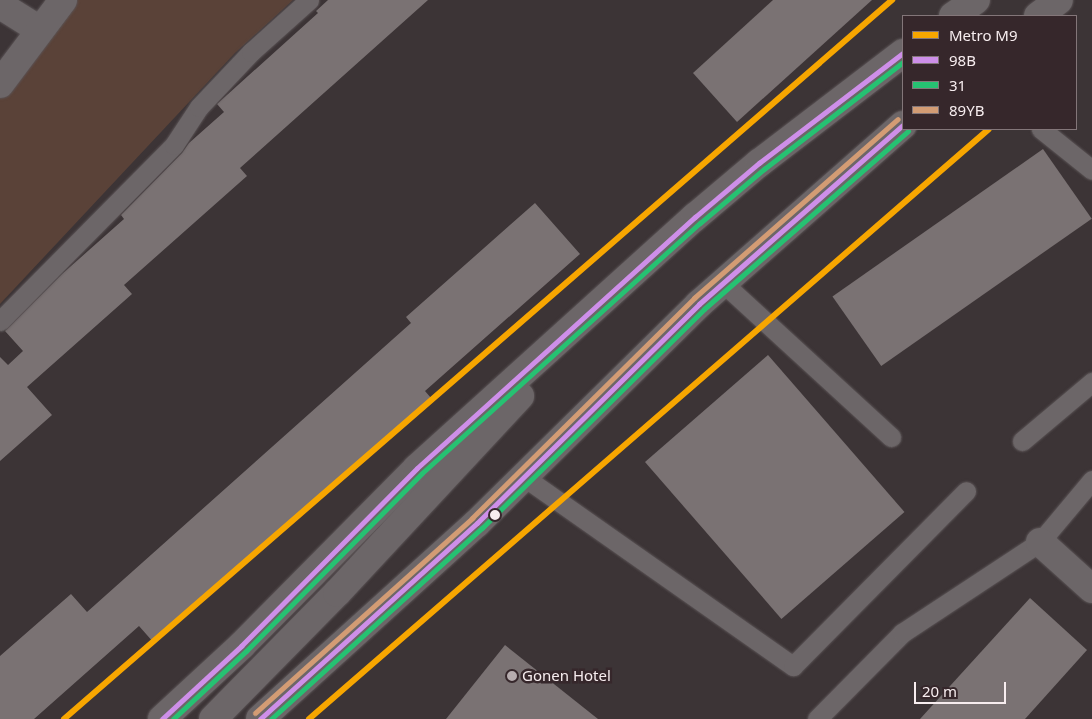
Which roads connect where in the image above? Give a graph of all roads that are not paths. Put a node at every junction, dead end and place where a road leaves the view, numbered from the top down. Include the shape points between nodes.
1 (63, 0) edge
2 (309, 0) edge
3 (976, 0) edge
4 (1059, 0) edge
5 (0, 6) edge
6 (954, 15) edge
7 (1039, 15) edge
8 (40, 30) junction
9 (902, 53) edge
10 (0, 84) edge
11 (902, 126) edge
12 (1042, 130) edge
13 (1092, 170) edge
14 (722, 283) junction
15 (597, 306) junction
16 (0, 320) edge
17 (1092, 382) edge
18 (892, 437) dead end
19 (1022, 441) dead end
20 (524, 476) junction
21 (1092, 480) edge
22 (966, 491) dead end
23 (1040, 542) junction
24 (1092, 589) edge
25 (162, 719) edge
26 (213, 719) edge
27 (260, 719) edge
28 (817, 719) edge

1 - 8 main road
2 - 16 lane via 251,52 199,107 174,145
3 - 6 main road
4 - 7 main road
5 - 8 main road
8 - 10 main road
9 - 15 main road via 759,163
11 - 14 main road
12 - 13 lane
14 - 18 lane
14 - 20 main road
15 - 25 main road via 417,468 241,646
15 - 26 main road via 511,406 344,586
17 - 19 lane
20 - 22 lane via 793,666
20 - 27 main road via 477,523
21 - 23 lane
23 - 24 main road
23 - 28 lane via 902,633

